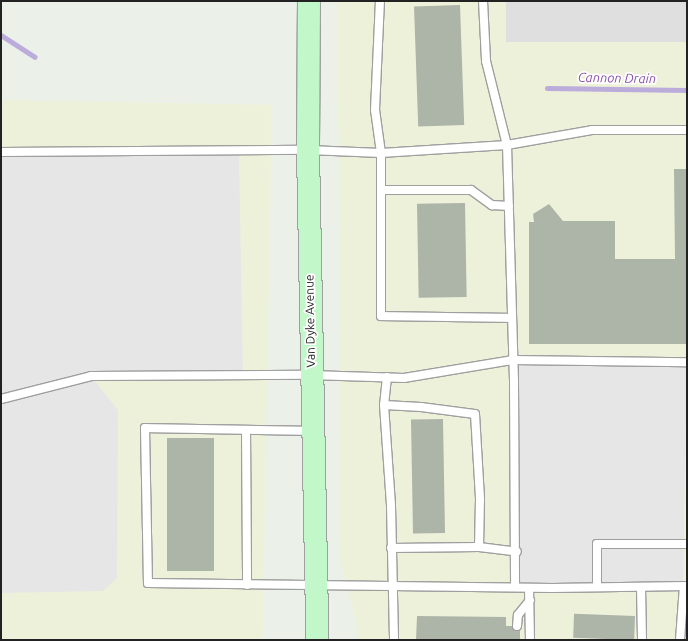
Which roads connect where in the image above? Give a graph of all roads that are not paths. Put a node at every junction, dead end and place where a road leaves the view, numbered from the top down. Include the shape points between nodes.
1 (309, 1) edge
2 (380, 1) edge
3 (483, 1) edge
4 (687, 130) edge
5 (507, 145) junction
6 (308, 150) junction
7 (1, 152) edge
8 (381, 153) junction
9 (381, 190) junction
10 (509, 206) junction
11 (512, 318) junction
12 (514, 360) junction
13 (687, 362) edge
14 (310, 375) junction
15 (387, 377) junction
16 (1, 399) edge
17 (384, 406) junction
18 (246, 430) junction
19 (312, 432) junction
20 (687, 544) edge
21 (479, 547) junction
22 (391, 548) junction
23 (517, 552) junction
24 (247, 585) junction
25 (315, 586) junction
26 (685, 586) edge
27 (394, 587) junction
28 (515, 587) junction
29 (597, 587) junction
30 (641, 587) junction
31 (529, 588) junction
32 (530, 600) junction
33 (517, 626) dead end
34 (317, 640) edge
35 (394, 640) edge
36 (530, 640) edge
37 (642, 640) edge
38 (680, 640) edge

1 - 6 main road, Van Dyke Avenue
2 - 8 lane via 375,110
3 - 5 lane via 486,61
4 - 5 lane via 592,130
5 - 8 lane
5 - 10 lane
6 - 7 lane
6 - 8 lane
6 - 14 main road, Van Dyke Avenue
8 - 9 lane
9 - 10 lane via 472,190 492,206
9 - 11 lane via 381,316
10 - 11 lane
11 - 12 lane
12 - 13 lane
12 - 15 lane via 404,378
12 - 23 lane
14 - 15 lane
14 - 16 lane via 91,376
14 - 19 main road, Van Dyke Avenue
15 - 17 lane
17 - 21 lane via 421,407 475,414 480,499
17 - 22 lane
18 - 19 lane
18 - 24 lane
18 - 24 lane via 145,428 148,583
19 - 25 main road, Van Dyke Avenue
20 - 29 lane via 597,544
21 - 22 lane
21 - 23 lane
22 - 27 lane
23 - 28 lane
24 - 25 lane
25 - 27 lane
25 - 34 main road, Van Dyke Avenue
26 - 30 lane
26 - 38 lane
27 - 28 lane
27 - 35 lane
28 - 31 lane
29 - 30 lane
29 - 31 lane
30 - 37 lane
31 - 32 lane
32 - 33 lane via 518,615
32 - 36 lane

